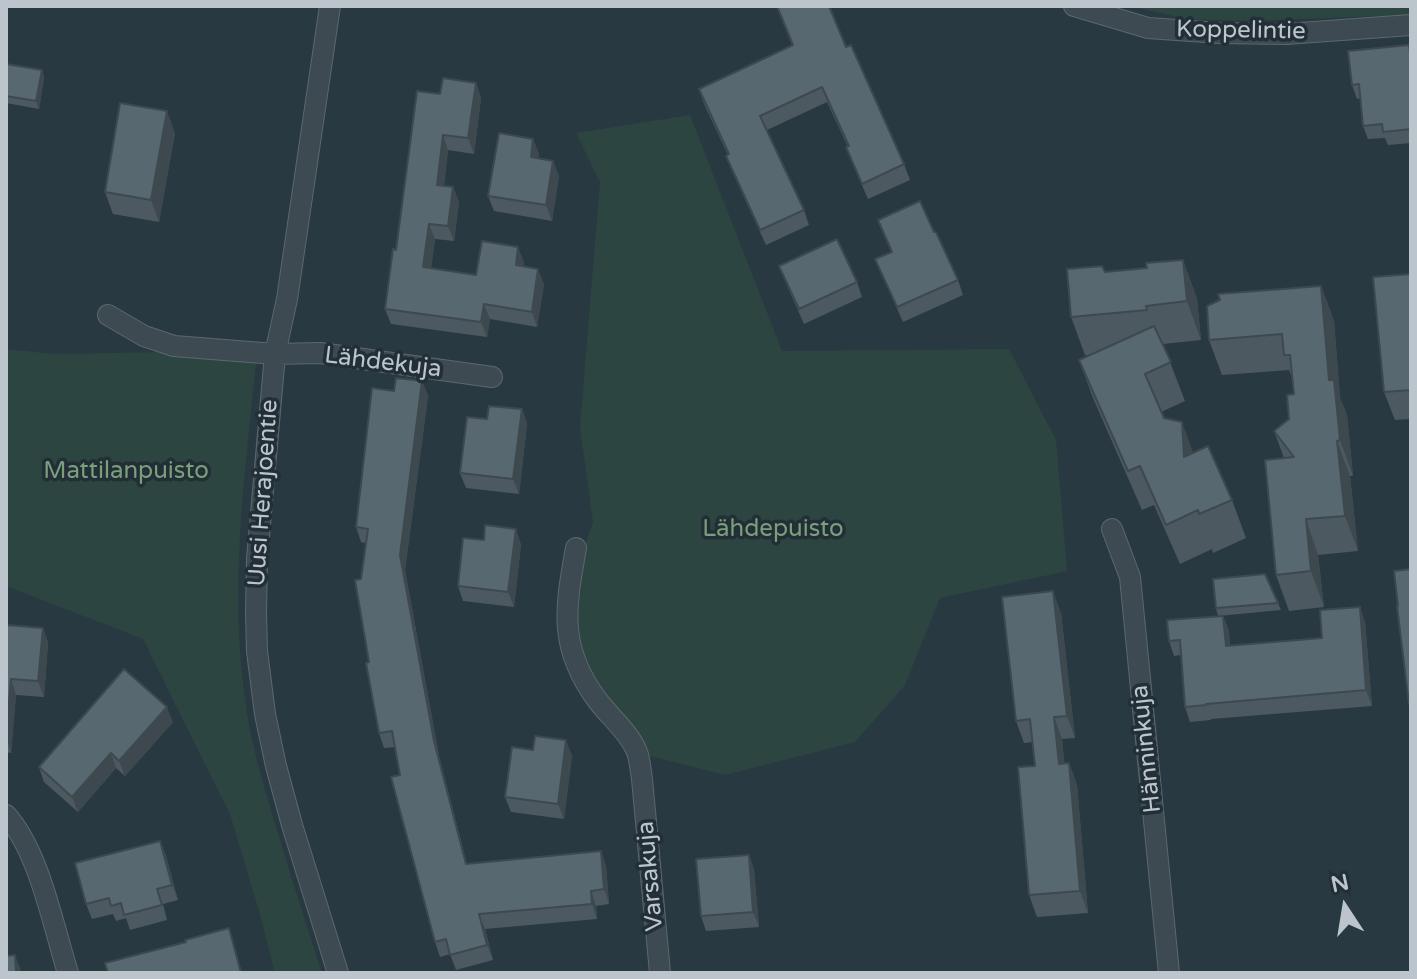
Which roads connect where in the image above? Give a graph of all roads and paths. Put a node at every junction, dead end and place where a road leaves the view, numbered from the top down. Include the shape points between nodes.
1 (330, 6) edge
2 (1074, 6) edge
3 (1411, 25) edge
4 (108, 315) dead end
5 (275, 354) junction
6 (492, 377) dead end
7 (1112, 529) dead end
8 (576, 548) dead end
9 (6, 815) edge
10 (68, 973) edge
11 (338, 973) edge
12 (660, 973) edge
13 (1169, 973) edge

1 - 5 street, Uusi Herajoentie
2 - 3 street, Koppelintie via 1148,28 1220,33
4 - 5 street, Lähdekuja via 174,346
5 - 6 street, Lähdekuja via 320,353
5 - 11 street, Uusi Herajoentie via 257,559 257,651 276,766
7 - 13 street, Hänninkuja via 1130,577
8 - 12 street, Varsakuja via 567,599 569,644 596,699 638,753
9 - 10 street via 35,865

